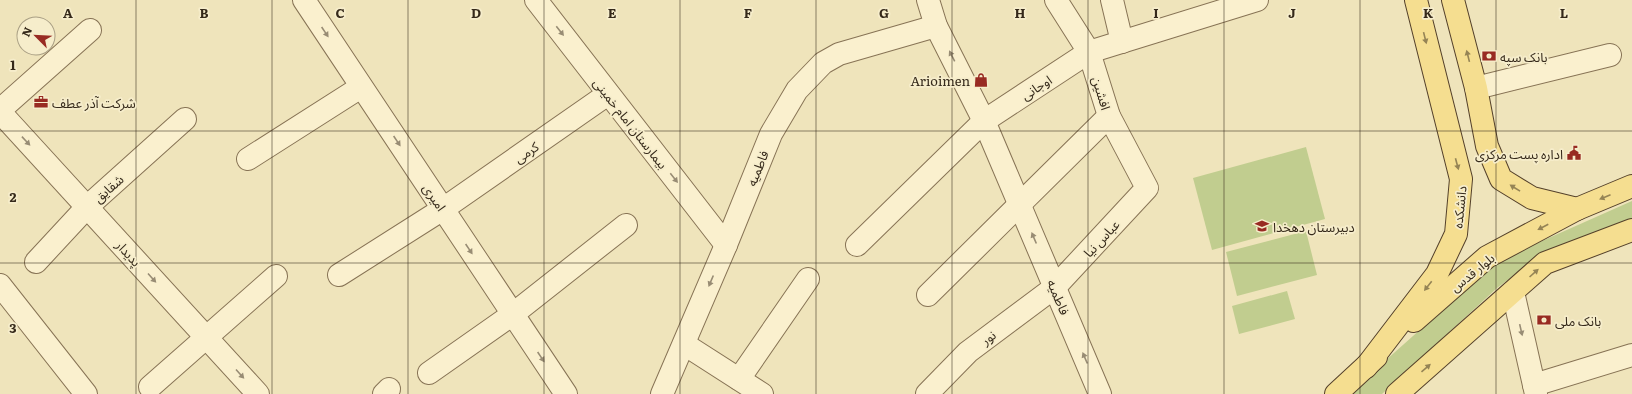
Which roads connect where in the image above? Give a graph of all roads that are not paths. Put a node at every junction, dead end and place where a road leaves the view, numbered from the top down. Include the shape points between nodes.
1 (304, 0) edge
2 (536, 0) edge
3 (928, 0) edge
4 (1056, 0) edge
5 (1112, 0) edge
6 (1257, 0) edge
7 (1416, 0) edge
8 (1453, 0) edge
9 (936, 26) junction
10 (90, 30) dead end
11 (1122, 42) junction
12 (1089, 52) junction
13 (1610, 55) dead end
14 (361, 87) junction
15 (1476, 88) junction
16 (608, 94) junction
17 (0, 111) edge
18 (1109, 116) junction
19 (185, 119) dead end
20 (984, 121) junction
21 (248, 159) dead end
22 (1632, 186) edge
23 (1147, 188) joint
24 (1020, 204) junction
25 (87, 207) junction
26 (443, 209) junction
27 (1578, 209) junction
28 (626, 225) dead end
29 (1632, 230) edge
30 (726, 245) junction
31 (857, 245) dead end
32 (36, 262) dead end
33 (339, 275) dead end
34 (276, 276) dead end
35 (808, 279) dead end
36 (0, 285) edge
37 (1055, 287) junction
38 (1513, 292) junction
39 (928, 295) dead end
40 (513, 314) junction
41 (206, 337) junction
42 (684, 344) junction
43 (1632, 355) edge
44 (1366, 367) junction
45 (429, 373) dead end
46 (739, 379) junction
47 (150, 387) dead end
48 (1535, 390) edge
49 (86, 394) edge
50 (258, 394) edge
51 (566, 394) edge
52 (662, 394) edge
53 (762, 394) edge
54 (927, 394) edge
55 (1100, 394) edge
56 (1336, 394) edge
57 (1397, 394) edge

1 -> 14 street, امیری
2 -> 16 street, بیمارستان امام خمینی
3 - 9 street, فاطمیه
4 - 12 street, افشین
5 - 11 street
6 - 11 street, اوجانی
7 -> 44 main road, دانشکده via 1461,179 1456,234 1437,274
15 -> 8 main road
20 -> 9 street, فاطمیه
9 - 30 street, فاطمیه via 839,54 823,63 810,75 797,90 771,134
10 - 17 street
11 - 12 street, اوجانی
12 - 18 street, افشین
12 - 20 street, اوجانی
13 - 15 street
14 - 21 street
14 -> 26 street, امیری
27 -> 15 main road via 1532,198 1501,179 1487,146
16 - 26 street, کرمی
16 -> 30 street, بیمارستان امام خمینی
17 -> 25 street, پدیدار
18 - 23 street, افشین
18 - 24 street
19 - 25 street, شقایق
20 - 24 street, فاطمیه
20 - 31 street, اوجانی
22 -> 27 main road, بلوار قدس
23 - 37 street, عباس نیا
37 -> 24 street, فاطمیه
24 - 39 street
25 - 32 street, شقایق
25 -> 41 street, پدیدار
26 - 33 street, کرمی
26 -> 40 street, امیری
27 -> 44 main road, بلوار قدس via 1487,257
28 - 40 street
38 -> 29 main road via 1545,263
30 -> 42 street, فاطمیه
34 - 41 street
35 - 46 street
36 - 49 street
37 - 54 street, نور via 968,352
55 -> 37 street, فاطمیه
38 -> 48 street
57 -> 38 main road
40 - 45 street
40 -> 51 street, امیری
41 - 47 street
41 -> 50 street, پدیدار
42 - 46 street
42 - 52 street, فاطمیه
43 - 48 street
44 - 56 main road, بلوار قدس
46 - 53 street

